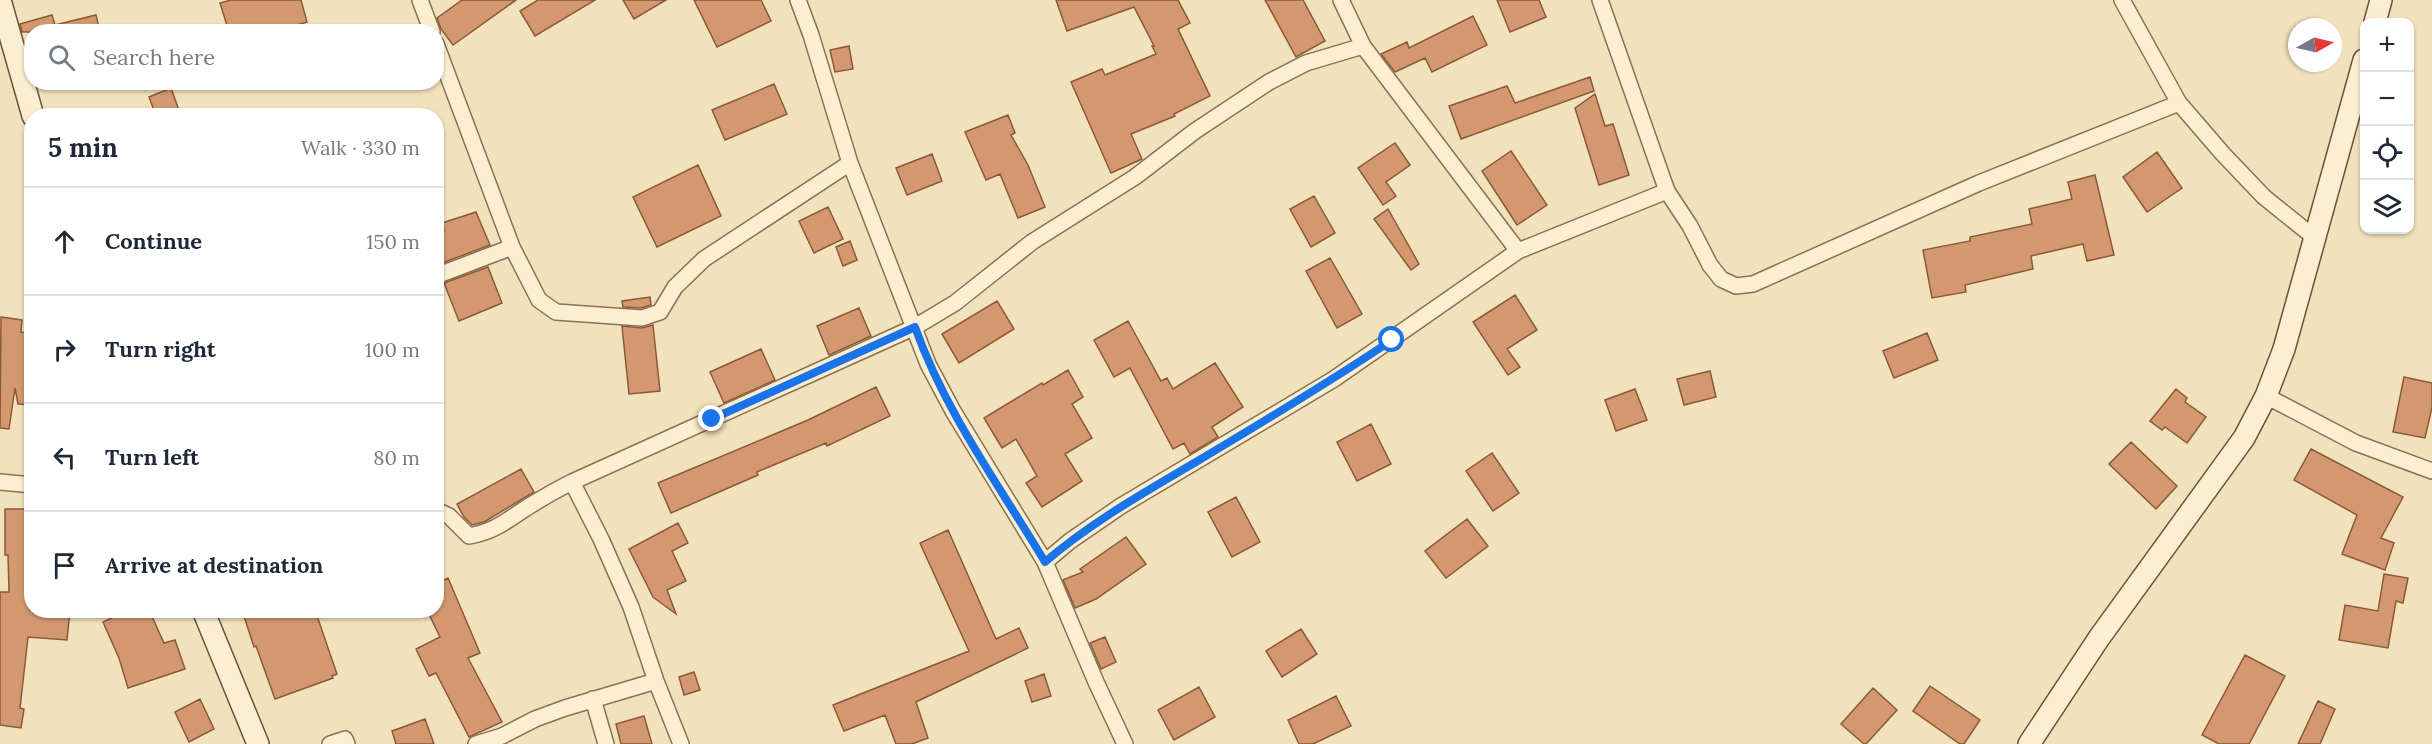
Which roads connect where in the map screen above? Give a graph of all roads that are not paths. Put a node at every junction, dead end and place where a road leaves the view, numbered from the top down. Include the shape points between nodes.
1 (0, 0) edge
2 (420, 0) edge
3 (798, 0) edge
4 (1341, 0) edge
5 (1600, 0) edge
6 (2122, 0) edge
7 (2381, 0) edge
8 (2376, 18) edge
9 (429, 24) edge
10 (1364, 46) junction
11 (444, 65) edge
12 (2361, 72) edge
13 (24, 84) edge
14 (26, 90) edge
15 (2180, 102) junction
16 (31, 108) edge
17 (850, 163) junction
18 (1667, 191) junction
19 (2315, 238) junction
20 (512, 247) junction
21 (1518, 251) junction
22 (444, 273) edge
23 (915, 327) junction
24 (2266, 396) junction
25 (2432, 471) edge
26 (0, 482) edge
27 (572, 482) junction
28 (24, 484) edge
29 (444, 514) edge
30 (1045, 562) junction
31 (206, 618) edge
32 (656, 681) junction
33 (593, 699) junction
34 (258, 744) edge
35 (330, 744) edge
36 (348, 744) edge
37 (476, 744) edge
38 (606, 744) edge
39 (681, 744) edge
40 (1125, 744) edge
41 (2029, 744) edge

1 - 13 street
2 - 9 street
3 - 17 street
4 - 10 street
5 - 18 street
6 - 15 street
7 - 8 street
10 - 21 street
10 - 23 street via 1306,63 1259,89 1135,177 1032,242 955,303
11 - 20 street
12 - 19 street
14 - 16 street
15 - 18 street via 1979,183 1753,284 1736,286 1721,279
15 - 19 street via 2264,197
17 - 20 street via 704,259 675,287 660,312 642,318 556,312 539,300
17 - 23 street
18 - 21 street
19 - 24 street via 2284,349
20 - 22 street
21 - 30 street via 1334,380 1121,506
23 - 27 street
23 - 30 street via 928,364 952,411
24 - 25 street via 2356,443
24 - 41 street via 2244,438 2099,638
26 - 28 street
27 - 29 street via 482,534 469,536
27 - 32 street via 631,608
30 - 40 street
31 - 34 street
32 - 33 street
32 - 39 street
33 - 37 street
33 - 38 street
35 - 36 street via 345,739

